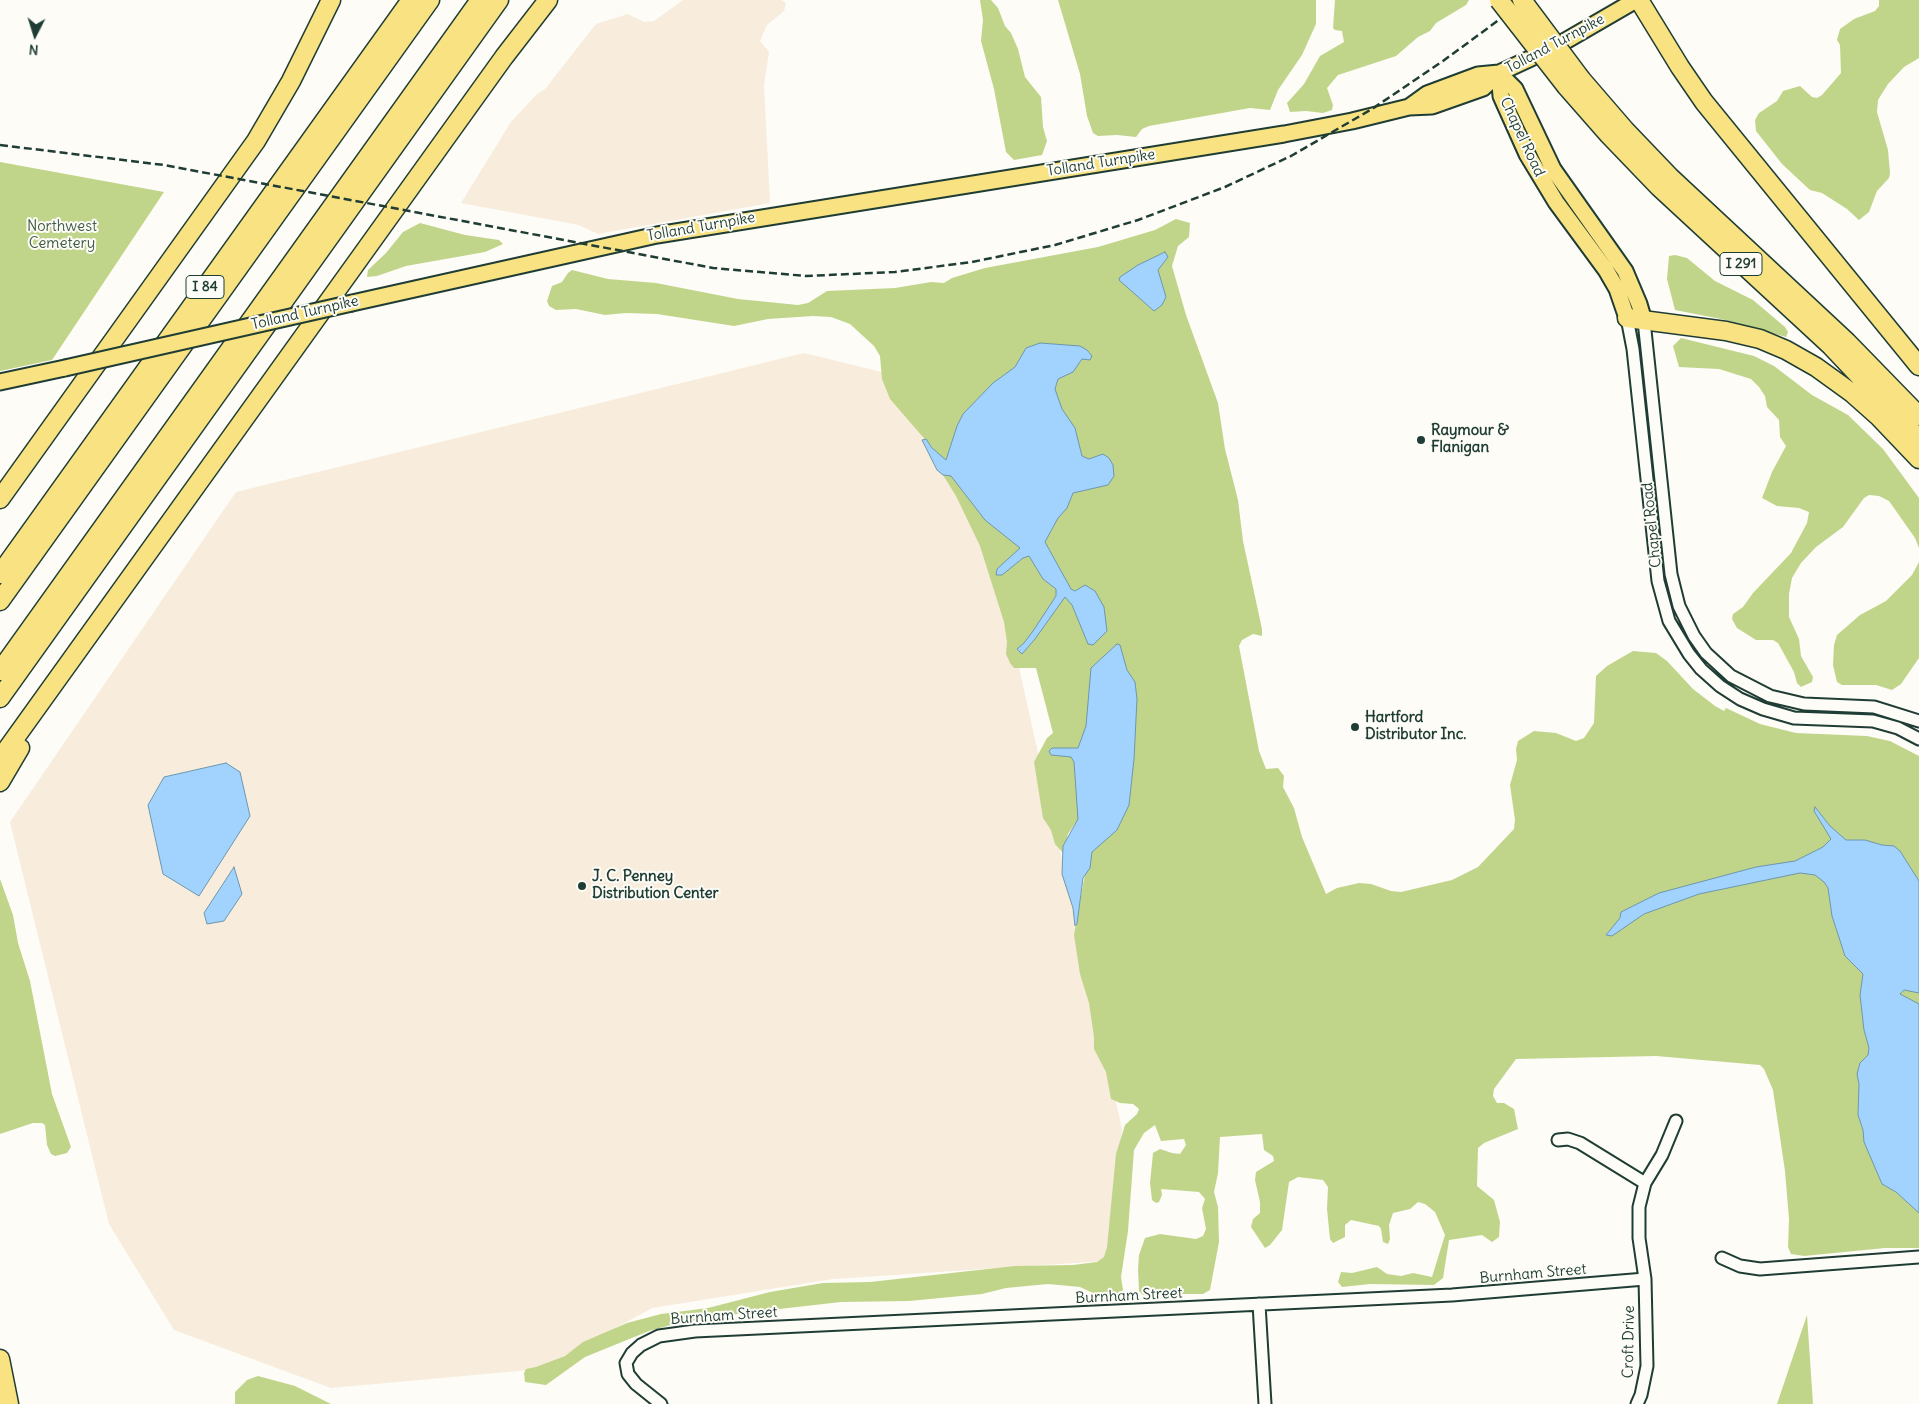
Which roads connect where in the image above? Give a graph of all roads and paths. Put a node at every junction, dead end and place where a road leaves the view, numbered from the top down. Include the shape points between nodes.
1 (326, 0) edge
2 (331, 0) edge
3 (397, 0) edge
4 (411, 0) edge
5 (430, 0) edge
6 (480, 0) edge
7 (499, 0) edge
8 (548, 0) edge
9 (1499, 0) edge
10 (1522, 0) edge
11 (1638, 0) edge
12 (318, 26) junction
13 (362, 69) junction
14 (1499, 73) junction
15 (1573, 82) junction
16 (1546, 156) junction
17 (1532, 164) junction
18 (1636, 319) junction
19 (1919, 366) edge
20 (0, 382) edge
21 (1919, 416) edge
22 (1919, 439) edge
23 (1919, 459) edge
24 (1659, 465) junction
25 (1645, 467) junction
26 (0, 499) edge
27 (0, 574) edge
28 (1671, 574) junction
29 (1657, 575) junction
30 (0, 601) edge
31 (25, 635) junction
32 (85, 642) junction
33 (0, 662) edge
34 (0, 670) edge
35 (0, 698) edge
36 (1919, 721) edge
37 (1919, 738) edge
38 (0, 759) edge
39 (0, 782) edge
40 (1676, 1121) dead end
41 (1558, 1140) dead end
42 (1645, 1183) junction
43 (1919, 1257) edge
44 (1722, 1258) dead end
45 (1644, 1279) junction
46 (1259, 1304) junction
47 (0, 1359) edge
48 (9, 1404) edge
49 (661, 1404) edge
50 (1264, 1404) edge
51 (1637, 1404) edge

1 - 12 highway
2 - 12 highway
3 - 13 highway via 373,39
4 - 13 highway, I 84
5 - 30 highway
6 - 31 highway
7 - 35 highway
8 - 32 highway
9 - 15 highway, I 291, bridge
10 - 15 highway, I 291, bridge
11 - 14 main road, Tolland Turnpike via 1562,43
11 - 19 highway via 1704,102
12 - 26 highway via 256,141
13 - 27 highway, I 84
14 - 16 main road, Chapel Road via 1515,89
14 - 17 main road, Chapel Road via 1501,96
14 - 20 main road, Tolland Turnpike, bridge via 1478,75 1427,94 1409,107 1352,121 648,236
15 - 21 highway, I 291 via 1847,342
15 - 22 highway, I 291 via 1608,135 1659,187 1849,364
16 - 17 street
16 - 18 main road, Chapel Road via 1623,267 1635,292
17 - 18 main road, Chapel Road
18 - 23 highway via 1726,331 1791,352 1852,393
18 - 24 street, Chapel Road
18 - 25 street, Chapel Road via 1633,349
24 - 25 street
24 - 28 street, Chapel Road
25 - 29 street, Chapel Road
28 - 29 street
28 - 36 street, Chapel Road via 1679,606 1694,636 1715,662 1740,682 1788,702 1864,705 1891,710
29 - 37 street, Chapel Road via 1667,615 1682,644 1701,669 1730,693 1784,716 1864,720 1898,728
31 - 33 highway
31 - 34 highway
32 - 38 highway
32 - 39 highway
40 - 42 street, Croft Drive via 1662,1155
41 - 42 street via 1580,1143
42 - 45 street, Croft Drive via 1638,1207
43 - 44 street via 1760,1269 1740,1266
45 - 46 street, Burnham Street via 1452,1296
45 - 51 street, Croft Drive via 1646,1366
46 - 49 street, Burnham Street via 695,1331 658,1336 641,1345 626,1363 628,1374 636,1384
46 - 50 street
47 - 48 highway

